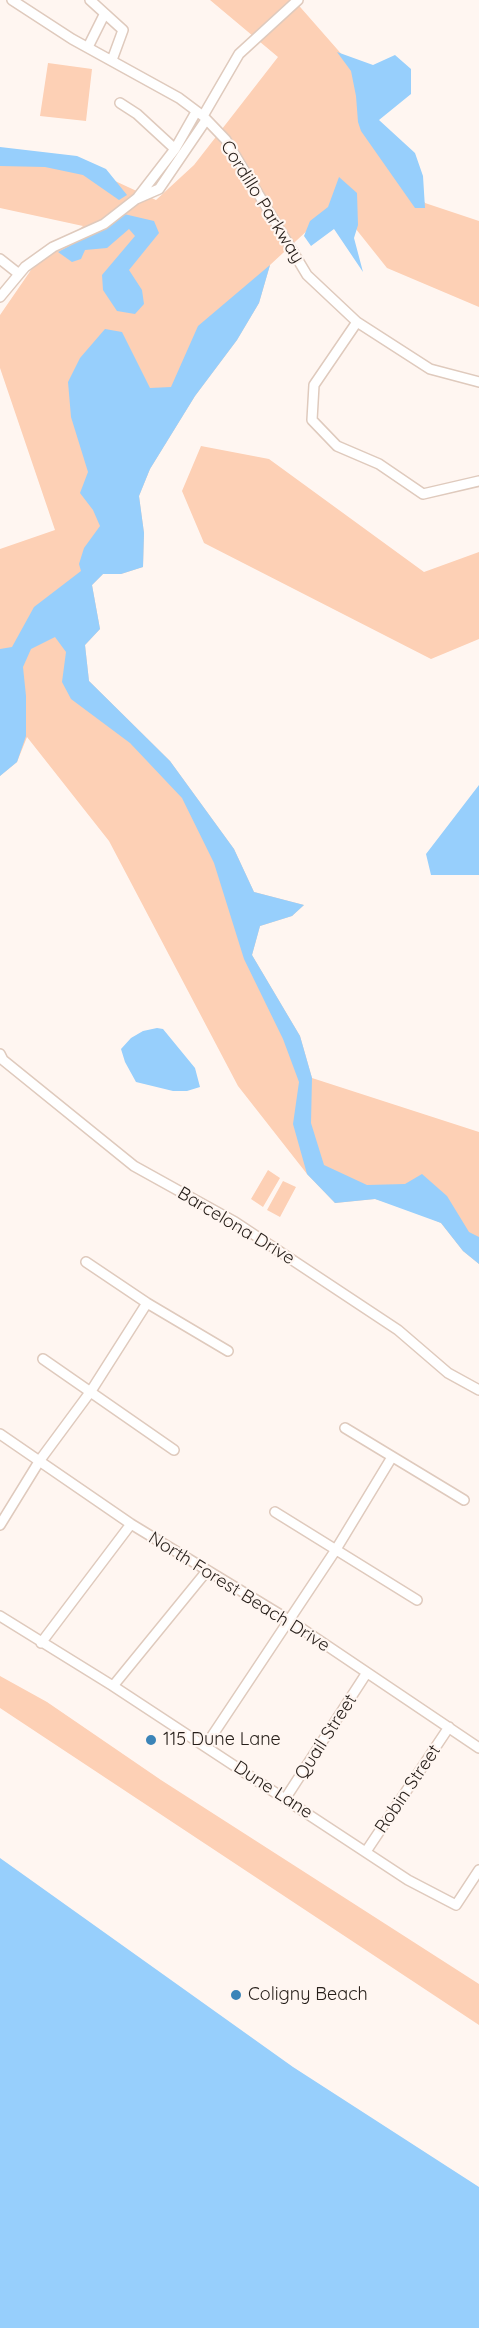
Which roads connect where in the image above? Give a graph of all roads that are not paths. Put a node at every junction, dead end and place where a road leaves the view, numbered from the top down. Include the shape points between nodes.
1 (12, 0) edge
2 (90, 0) edge
3 (298, 0) edge
4 (104, 15) junction
5 (88, 47) junction
6 (112, 60) junction
7 (120, 103) dead end
8 (202, 116) junction
9 (175, 148) junction
10 (136, 199) junction
11 (0, 259) edge
12 (19, 274) junction
13 (0, 297) edge
14 (357, 322) junction
15 (479, 382) edge
16 (479, 481) edge
17 (0, 1054) edge
18 (86, 1262) dead end
19 (147, 1303) junction
20 (228, 1351) dead end
21 (44, 1359) dead end
22 (479, 1390) edge
23 (91, 1391) junction
24 (345, 1428) dead end
25 (0, 1434) edge
26 (174, 1450) dead end
27 (392, 1457) junction
28 (40, 1460) junction
29 (464, 1500) dead end
30 (275, 1512) dead end
31 (131, 1524) junction
32 (0, 1525) edge
33 (335, 1551) junction
34 (206, 1572) junction
35 (417, 1600) dead end
36 (0, 1616) edge
37 (289, 1620) junction
38 (41, 1643) junction
39 (366, 1674) junction
40 (113, 1686) junction
41 (449, 1727) junction
42 (206, 1745) junction
43 (479, 1748) edge
44 (285, 1799) junction
45 (367, 1850) junction
46 (479, 1870) edge

1 - 5 street, Cordillo Parkway
2 - 4 street
3 - 8 street via 238,54
4 - 5 street
4 - 6 street via 123,30
5 - 6 street, Cordillo Parkway
6 - 8 street, Cordillo Parkway via 179,98
7 - 9 street
8 - 9 street
8 - 10 street via 159,189
8 - 14 street, Cordillo Parkway via 240,161 307,275
9 - 10 street
10 - 12 street via 104,224 53,247
11 - 12 street
12 - 13 street
14 - 15 street, Cordillo Parkway via 430,369
14 - 16 street via 314,385 312,420 337,446 379,464 423,494
17 - 22 street, Barcelona Drive via 134,1166 235,1222 398,1330 448,1373
18 - 19 street
19 - 20 street
19 - 23 street
21 - 23 street
23 - 26 street
23 - 28 street
24 - 27 street
25 - 28 street, North Forest Beach Drive
27 - 29 street
27 - 33 street
28 - 31 street, North Forest Beach Drive
28 - 32 street
30 - 33 street
31 - 34 street, North Forest Beach Drive
31 - 38 street
33 - 35 street
33 - 37 street
34 - 37 street, North Forest Beach Drive
34 - 40 street
36 - 38 street, Dune Lane
37 - 39 street, North Forest Beach Drive
37 - 42 street
38 - 40 street, Dune Lane
39 - 41 street, North Forest Beach Drive
39 - 44 street, Quail Street
40 - 42 street, Dune Lane
41 - 43 street, North Forest Beach Drive
41 - 45 street, Robin Street
42 - 44 street, Dune Lane
44 - 45 street, Dune Lane
45 - 46 street, Dune Lane via 408,1880 456,1905

